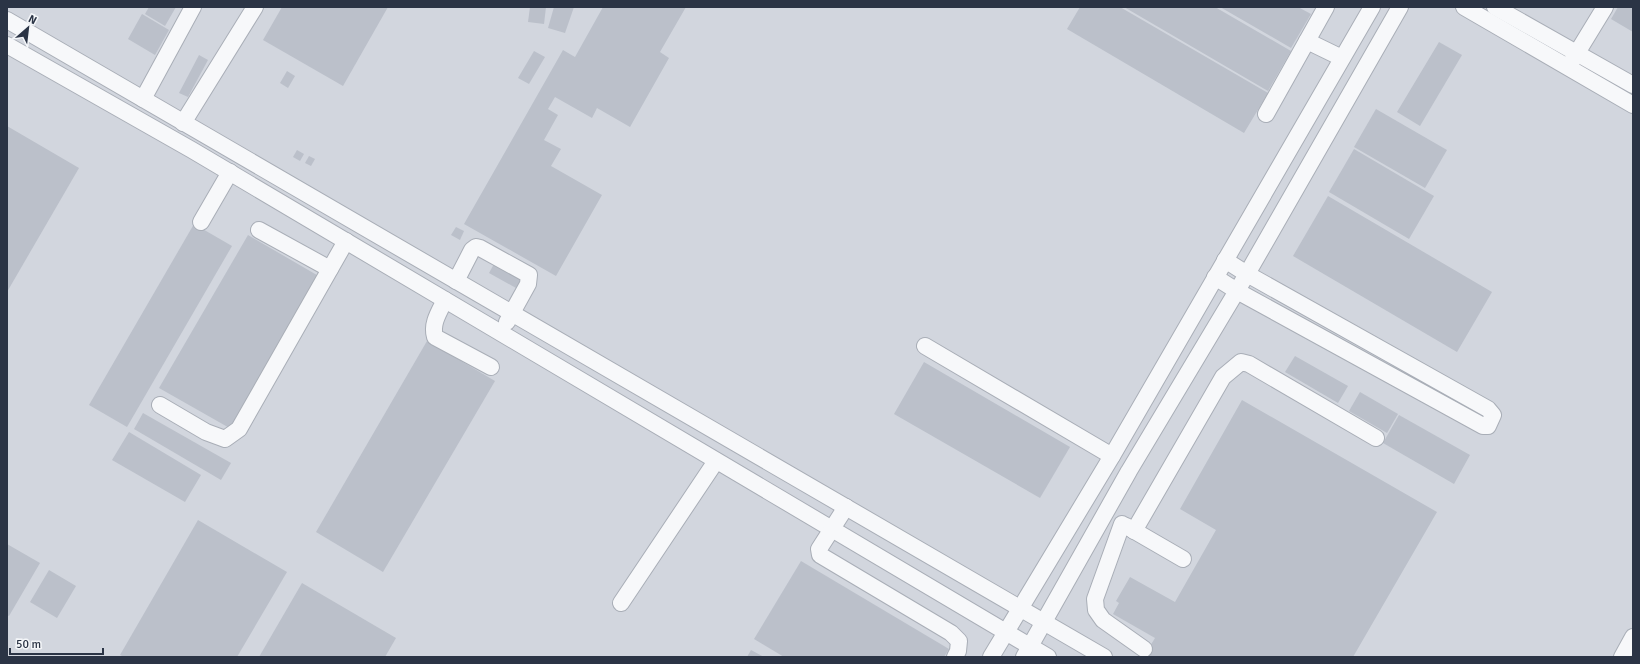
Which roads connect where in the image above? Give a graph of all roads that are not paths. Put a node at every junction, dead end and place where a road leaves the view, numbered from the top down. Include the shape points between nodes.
1 (193, 7) edge
2 (255, 7) edge
3 (1326, 7) edge
4 (1372, 7) edge
5 (1400, 7) edge
6 (1464, 7) edge
7 (1495, 7) edge
8 (1605, 7) edge
9 (7, 20) edge
10 (1307, 41) junction
11 (7, 45) edge
12 (1576, 52) junction
13 (1342, 58) junction
14 (1568, 68) junction
15 (1633, 85) edge
16 (143, 99) junction
17 (1633, 104) edge
18 (1266, 114) dead end
19 (183, 123) junction
20 (230, 172) junction
21 (201, 222) dead end
22 (259, 230) dead end
23 (346, 241) junction
24 (1225, 260) junction
25 (330, 269) junction
26 (1247, 274) junction
27 (1215, 277) junction
28 (456, 282) junction
29 (1237, 291) junction
30 (445, 300) junction
31 (512, 314) junction
32 (500, 332) junction
33 (925, 346) dead end
34 (491, 367) dead end
35 (666, 402) junction
36 (160, 405) dead end
37 (653, 424) junction
38 (1376, 438) dead end
39 (1112, 456) junction
40 (716, 461) junction
41 (846, 507) junction
42 (1105, 515) junction
43 (1128, 528) junction
44 (832, 530) junction
45 (1183, 559) dead end
46 (621, 603) dead end
47 (1021, 608) junction
48 (1043, 621) junction
49 (1007, 632) junction
50 (1633, 637) edge
51 (1144, 649) dead end
52 (1027, 652) edge
53 (955, 657) edge
54 (991, 657) edge
55 (1048, 657) edge
56 (1104, 657) edge
57 (1622, 657) edge

1 - 16 street
2 - 19 street
3 - 10 street
4 - 13 street
5 - 26 street
6 - 14 street
7 - 12 street
8 - 12 street
9 - 16 street
10 - 13 street
10 - 18 street
11 - 20 street
12 - 14 street
12 - 15 street
13 - 24 street
14 - 17 street
16 - 19 street
19 - 28 street
20 - 21 street
20 - 23 street
22 - 25 street
23 - 25 street
23 - 30 street
24 - 26 street
24 - 27 street
25 - 36 street via 239,429 225,439 206,432
26 - 29 street
26 - 29 street via 1488,409 1493,416 1491,421 1488,426 1483,426
27 - 29 street
27 - 39 street
28 - 31 street
28 - 31 street via 476,247 529,275 528,284
29 - 42 street
30 - 32 street
30 - 34 street via 434,324 436,338
31 - 32 street
31 - 35 street
32 - 37 street
33 - 39 street
35 - 37 street
35 - 41 street
37 - 40 street
38 - 43 street via 1249,364 1241,362 1223,377
39 - 47 street
40 - 44 street
40 - 46 street
41 - 44 street
41 - 47 street
42 - 43 street
42 - 48 street
43 - 45 street
43 - 51 street via 1095,599 1096,610 1104,620
44 - 49 street
44 - 53 street via 819,549 820,555 951,633 959,641
47 - 48 street
47 - 49 street
48 - 52 street
48 - 56 street
49 - 52 street
49 - 54 street
50 - 57 street
52 - 55 street

